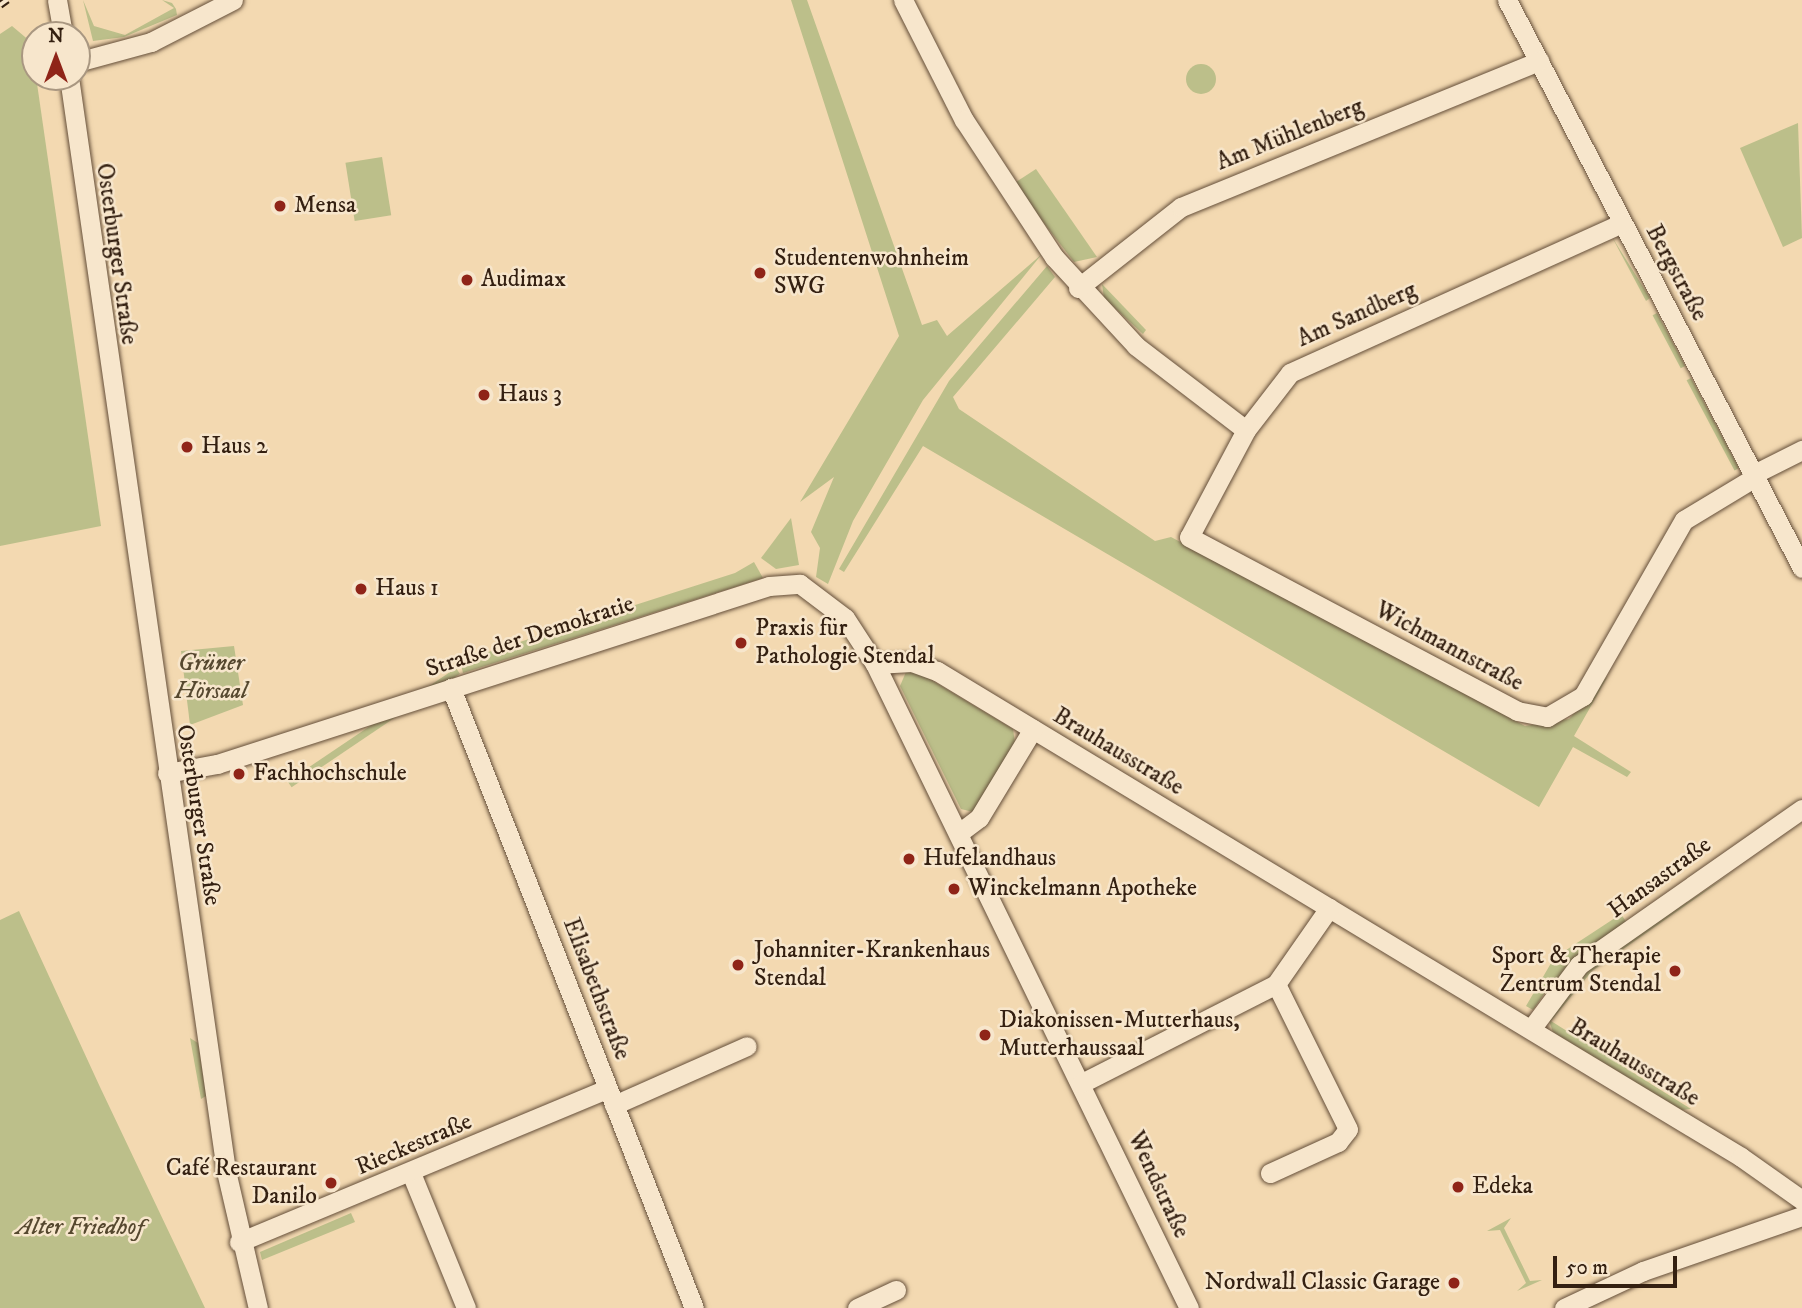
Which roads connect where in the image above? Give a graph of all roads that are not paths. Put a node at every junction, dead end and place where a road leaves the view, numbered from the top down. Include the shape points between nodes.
1 (57, 0) edge
2 (233, 0) edge
3 (903, 0) edge
4 (1507, 0) edge
5 (61, 21) edge
6 (91, 58) edge
7 (1539, 61) junction
8 (71, 91) edge
9 (1622, 223) junction
10 (1078, 288) junction
11 (1246, 430) junction
12 (1802, 450) edge
13 (1754, 476) junction
14 (1189, 537) joint
15 (1802, 568) edge
16 (875, 664) junction
17 (451, 688) junction
18 (1033, 729) junction
19 (167, 772) junction
20 (1802, 809) edge
21 (959, 833) junction
22 (1329, 908) junction
23 (1276, 984) junction
24 (1531, 1029) junction
25 (747, 1046) dead end
26 (1082, 1083) junction
27 (610, 1097) junction
28 (411, 1173) junction
29 (1270, 1173) dead end
30 (1802, 1200) edge
31 (1802, 1216) edge
32 (239, 1242) junction
33 (896, 1290) dead end
34 (258, 1308) edge
35 (466, 1308) edge
36 (694, 1308) edge
37 (857, 1308) edge
38 (1189, 1308) edge
39 (1564, 1308) edge

1 - 5 street
2 - 6 street via 151,42
3 - 10 street via 991,164
4 - 7 street, Bergstraße
7 - 9 street, Bergstraße
7 - 10 street, Am Mühlenberg via 1181,207
8 - 19 street, Osterburger Straße
9 - 11 street, Am Sandberg via 1302,365 1275,389
9 - 13 street, Bergstraße
10 - 11 street via 1136,346
11 - 14 street, Am Sandberg
12 - 13 street, Wichmannstraße
13 - 14 street, Wichmannstraße via 1684,520 1583,696 1547,717 1517,711
13 - 15 street, Bergstraße
16 - 17 street, Straße der Demokratie via 845,618 792,582
16 - 18 street, Brauhausstraße via 912,662 937,671
16 - 21 street, Wendstraße
17 - 19 street, Straße der Demokratie via 217,764
17 - 27 street, Elisabethstraße
18 - 21 street via 979,818
18 - 22 street, Brauhausstraße
19 - 32 street, Osterburger Straße
20 - 24 street, Hansastraße via 1579,965
21 - 26 street, Wendstraße
22 - 23 street
22 - 24 street, Brauhausstraße
23 - 26 street
23 - 29 street via 1348,1129 1338,1142
24 - 30 street, Brauhausstraße
25 - 27 street, Rieckestraße
26 - 38 street, Wendstraße
27 - 28 street, Rieckestraße
27 - 36 street, Elisabethstraße
28 - 32 street, Rieckestraße
28 - 35 street
31 - 39 street via 1643,1271
32 - 34 street, Osterburger Straße
33 - 37 street

